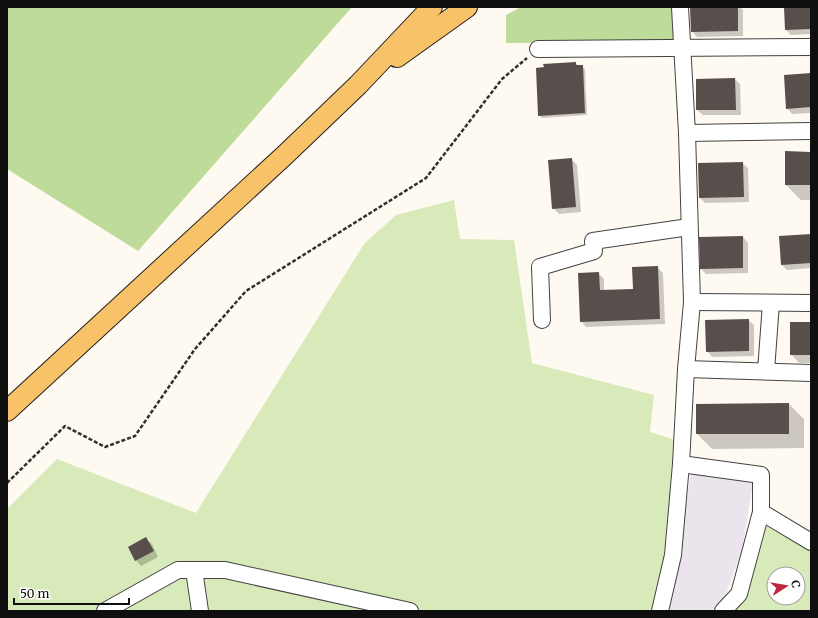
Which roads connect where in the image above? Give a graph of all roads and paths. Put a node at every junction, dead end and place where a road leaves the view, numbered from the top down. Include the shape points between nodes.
1 (432, 7) edge
2 (467, 7) edge
3 (680, 7) edge
4 (811, 47) edge
5 (538, 49) joint
6 (682, 49) junction
7 (358, 85) junction
8 (811, 131) edge
9 (687, 133) junction
10 (689, 227) junction
11 (692, 302) junction
12 (771, 303) junction
13 (811, 303) edge
14 (542, 320) dead end
15 (686, 369) junction
16 (766, 371) junction
17 (811, 373) edge
18 (7, 411) edge
19 (681, 464) junction
20 (7, 483) edge
21 (761, 512) junction
22 (811, 542) edge
23 (194, 570) junction
24 (403, 610) edge
25 (105, 611) edge
26 (200, 611) edge
27 (660, 611) edge
28 (723, 611) edge

1 - 7 main road
2 - 7 main road
3 - 6 street
4 - 6 street
5 - 6 street
5 - 20 path via 502,79 426,178 246,291 195,349 135,436 105,447 65,426
6 - 9 street
7 - 18 main road
8 - 9 street
9 - 10 street
10 - 11 street
10 - 14 street via 593,241 594,251 540,267
11 - 12 street
11 - 15 street
12 - 13 street
12 - 16 street
15 - 16 street
15 - 19 street
16 - 17 street
19 - 21 street via 761,475
19 - 27 street via 673,555
21 - 22 street
21 - 28 street via 739,594
23 - 24 street via 225,570
23 - 25 street via 178,570
23 - 26 street

